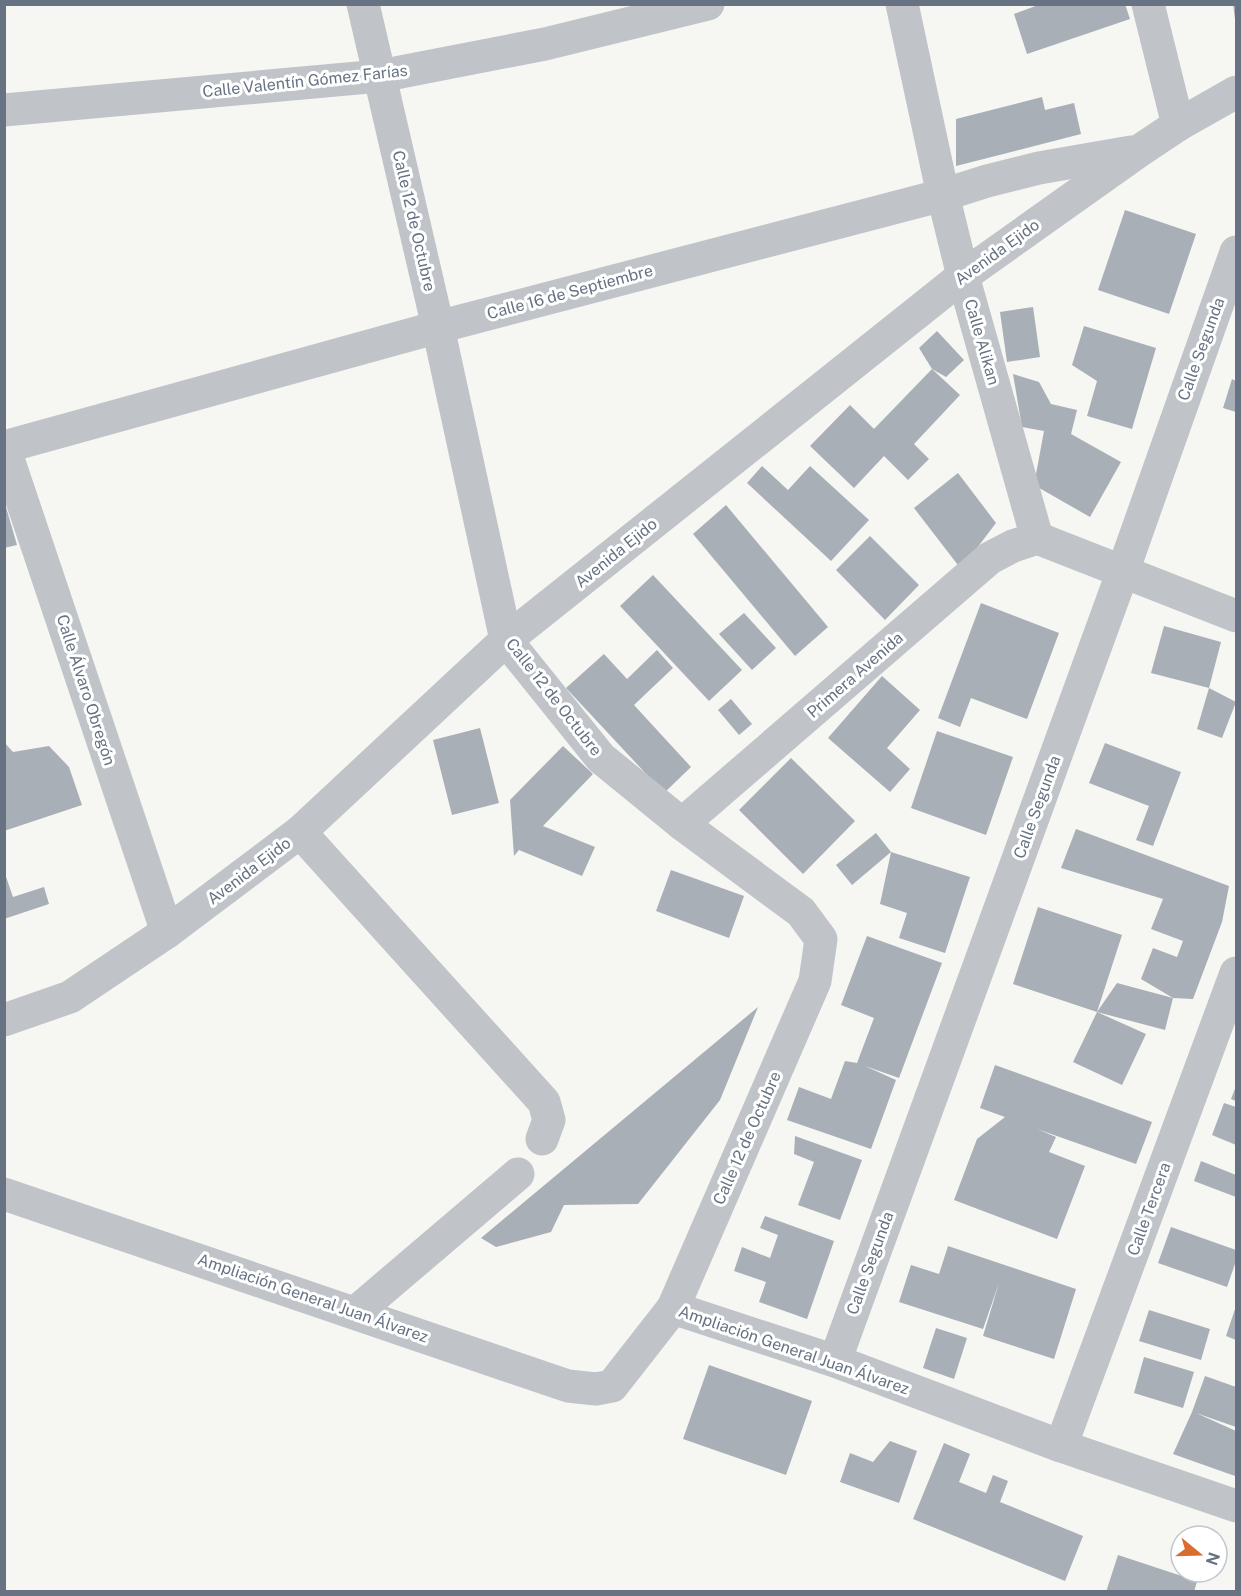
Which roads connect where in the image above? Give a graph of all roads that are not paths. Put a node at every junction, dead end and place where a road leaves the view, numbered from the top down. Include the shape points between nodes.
1 (363, 4) edge
2 (708, 4) edge
3 (902, 4) edge
4 (1148, 4) edge
5 (380, 76) junction
6 (1236, 92) edge
7 (4, 110) edge
8 (1178, 125) junction
9 (1139, 151) junction
10 (943, 195) junction
11 (1236, 252) edge
12 (963, 276) junction
13 (438, 327) junction
14 (4, 447) edge
15 (1037, 538) junction
16 (1123, 571) junction
17 (1236, 616) edge
18 (506, 640) junction
19 (682, 824) junction
20 (300, 832) junction
21 (167, 932) junction
22 (1236, 973) edge
23 (4, 1020) edge
24 (542, 1139) dead end
25 (518, 1174) dead end
26 (4, 1194) edge
27 (673, 1308) junction
28 (356, 1312) junction
29 (835, 1360) junction
30 (1061, 1446) junction
31 (1236, 1506) edge

1 - 5 street, Calle 12 de Octubre
2 - 5 street, Calle Valentín Gómez Farías via 546,44
3 - 10 street, Calle Alikan
4 - 8 street
5 - 7 street, Calle Valentín Gómez Farías
5 - 13 street, Calle 12 de Octubre
6 - 8 street, Avenida Ejido
8 - 9 street, Avenida Ejido
9 - 10 street, Calle 16 de Septiembre via 1039,168
9 - 12 street, Avenida Ejido
10 - 12 street, Calle Alikan
10 - 13 street, Calle 16 de Septiembre
11 - 16 street, Calle Segunda
12 - 15 street, Calle Alikan
12 - 18 street, Avenida Ejido
13 - 14 street, Calle 16 de Septiembre
13 - 18 street, Calle 12 de Octubre
14 - 21 street, Calle Álvaro Obregón
15 - 16 street
15 - 19 street, Primera Avenida via 990,558
16 - 17 street
16 - 29 street, Calle Segunda
18 - 19 street, Calle 12 de Octubre via 601,758
18 - 20 street, Avenida Ejido
19 - 27 street, Calle 12 de Octubre via 801,912 821,939 815,981
20 - 21 street, Avenida Ejido
20 - 24 street via 544,1102 549,1120
21 - 23 street, Avenida Ejido via 70,997
22 - 30 street, Calle Tercera
25 - 28 street
26 - 28 street, Ampliación General Juan Álvarez
27 - 28 street, Ampliación General Juan Álvarez via 612,1386 596,1389 568,1386
27 - 29 street, Ampliación General Juan Álvarez
29 - 30 street, Ampliación General Juan Álvarez
30 - 31 street, Ampliación General Juan Álvarez

